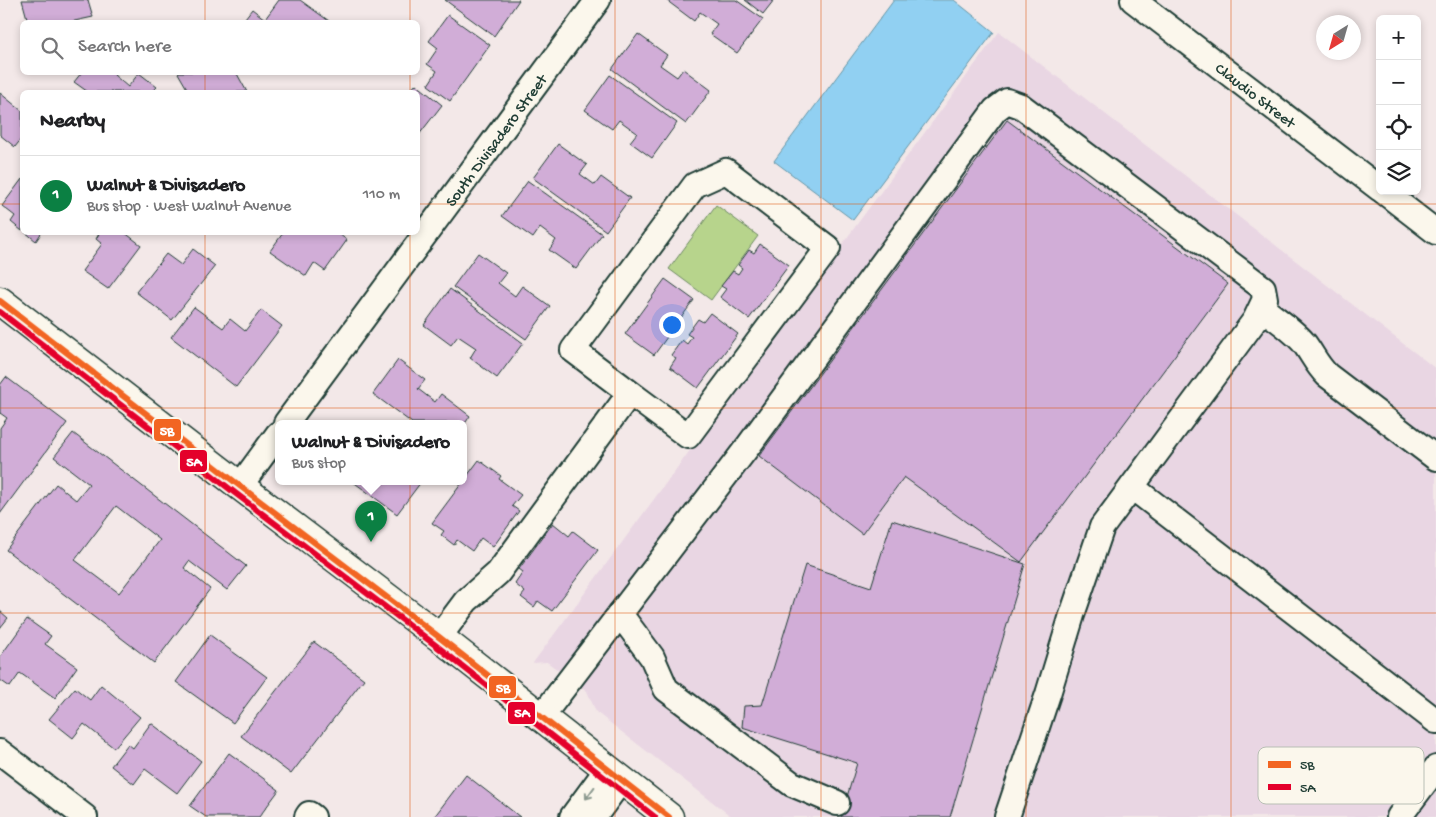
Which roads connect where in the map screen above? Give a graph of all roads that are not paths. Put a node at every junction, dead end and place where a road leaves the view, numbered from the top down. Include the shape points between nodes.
1 (598, 0) edge
2 (1133, 0) edge
3 (1376, 186) edge
4 (1388, 195) edge
5 (1436, 232) edge
6 (0, 301) edge
7 (1262, 308) junction
8 (630, 393) junction
9 (288, 420) edge
10 (275, 438) edge
11 (1436, 458) edge
12 (240, 486) junction
13 (1132, 487) junction
14 (620, 614) junction
15 (439, 637) junction
16 (542, 716) junction
17 (1436, 721) edge
18 (0, 752) edge
19 (1436, 768) edge
20 (615, 774) junction
21 (1424, 784) edge
22 (838, 803) dead end
23 (1409, 804) edge
24 (85, 817) edge
25 (306, 817) edge
26 (313, 817) edge
27 (572, 817) edge
28 (594, 817) edge
29 (669, 817) edge
30 (1007, 817) edge
31 (1399, 817) edge

1 - 9 street, South Divisadero Street
2 - 3 street, Claudio Street
4 - 5 street
6 - 12 main road
7 - 11 street via 1304,344 1327,375
7 - 13 street
7 - 14 street via 1265,299 1262,288 1021,106 1007,101 996,110
8 - 8 street via 573,350 695,185 726,171 828,248 688,436
8 - 15 street via 498,573 466,602
10 - 12 street
12 - 15 main road
13 - 17 street
13 - 30 street via 1102,527
14 - 16 street
14 - 22 street via 652,656 666,689 792,784
15 - 16 main road
16 - 20 main road
18 - 24 street
19 - 21 street
20 -> 27 street
20 - 28 street
20 - 29 main road
23 - 31 street
25 - 26 street via 309,814

